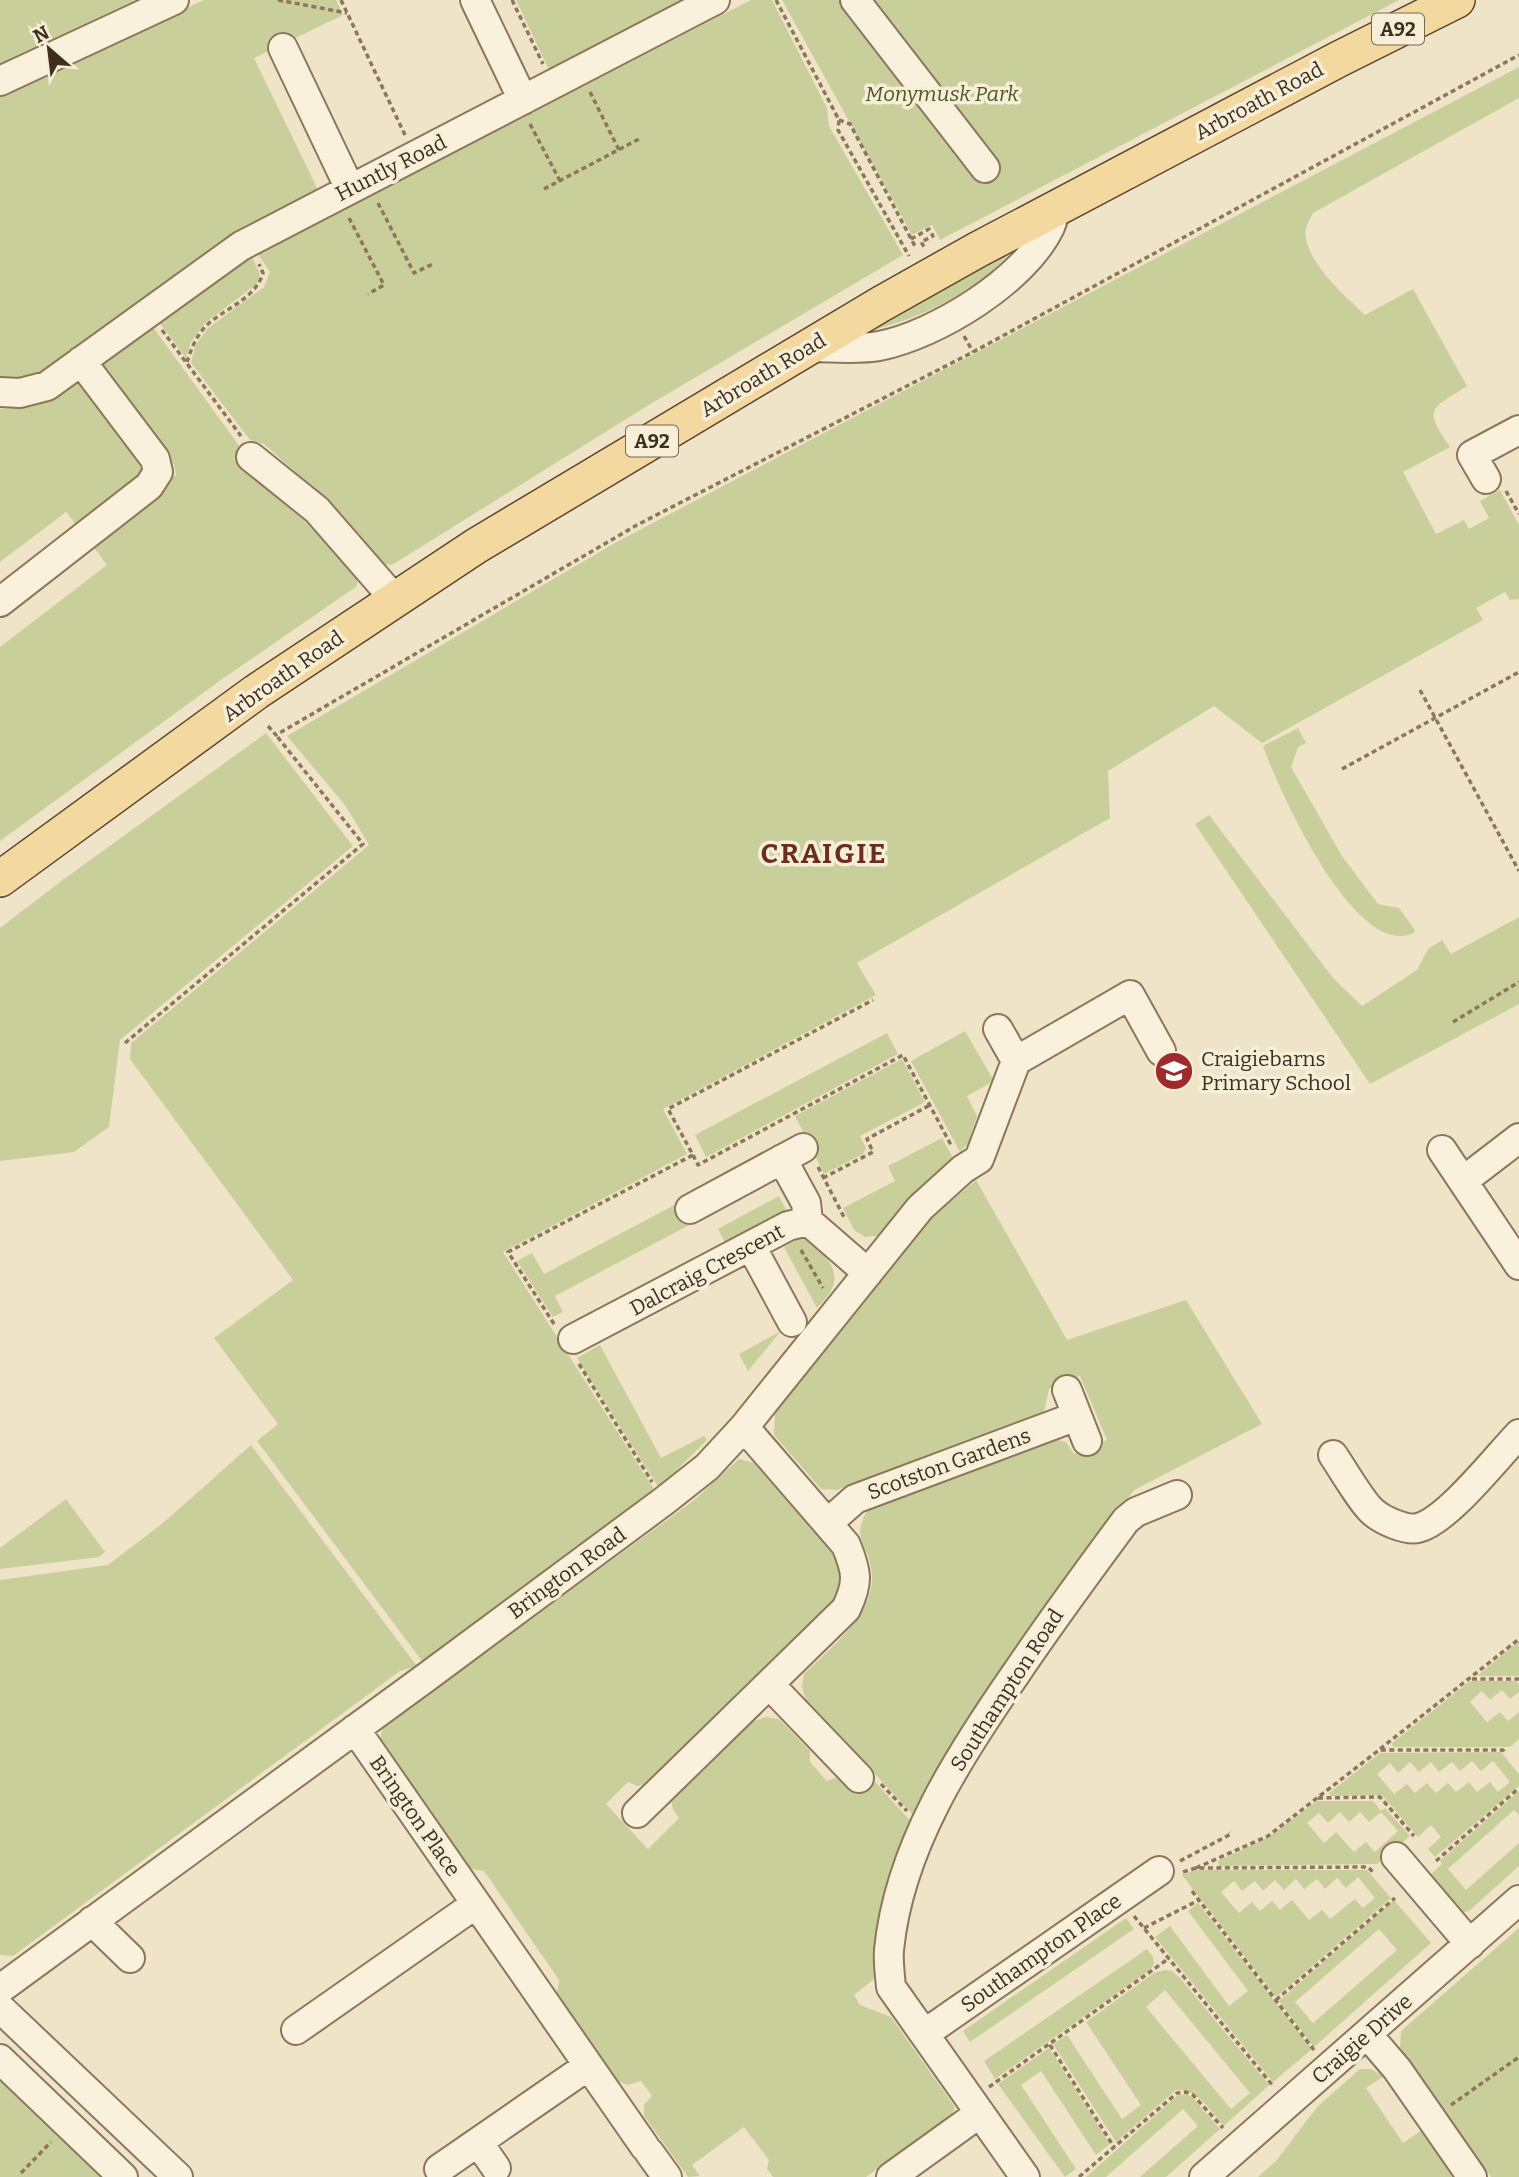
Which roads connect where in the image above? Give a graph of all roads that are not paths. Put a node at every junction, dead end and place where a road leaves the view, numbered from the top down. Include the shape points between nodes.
1 (174, 0) edge
2 (475, 0) edge
3 (715, 0) edge
4 (855, 0) edge
5 (1457, 0) edge
6 (283, 48) dead end
7 (0, 81) edge
8 (524, 106) junction
9 (985, 168) dead end
10 (350, 189) junction
11 (1057, 206) junction
12 (809, 347) junction
13 (81, 361) junction
14 (0, 392) edge
15 (1519, 430) edge
16 (251, 457) road end
17 (1486, 479) dead end
18 (393, 601) junction
19 (0, 602) edge
20 (0, 879) edge
21 (999, 1029) dead end
22 (1161, 1051) dead end
23 (1016, 1061) junction
24 (1519, 1138) edge
25 (1442, 1150) dead end
26 (1463, 1181) junction
27 (690, 1209) dead end
28 (798, 1224) junction
29 (751, 1246) junction
30 (1519, 1265) edge
31 (868, 1273) junction
32 (792, 1322) dead end
33 (569, 1342) road end
34 (1067, 1390) dead end
35 (744, 1426) junction
36 (1519, 1434) edge
37 (1332, 1455) dead end
38 (1177, 1496) dead end
39 (828, 1522) junction
40 (770, 1685) junction
41 (355, 1729) junction
42 (859, 1779) road end
43 (637, 1813) dead end
44 (1384, 1865) road end
45 (1169, 1870) road end
46 (1519, 1900) edge
47 (476, 1903) junction
48 (92, 1922) junction
49 (1469, 1944) junction
50 (130, 1958) dead end
51 (0, 1989) edge
52 (0, 2008) edge
53 (296, 2030) dead end
54 (924, 2034) junction
55 (1367, 2034) junction
56 (0, 2059) edge
57 (588, 2066) junction
58 (975, 2107) junction
59 (478, 2142) junction
60 (496, 2168) dead end
61 (439, 2169) dead end
62 (123, 2177) edge
63 (178, 2177) edge
64 (667, 2177) edge
65 (891, 2177) edge
66 (1025, 2177) edge
67 (1204, 2177) edge
68 (1472, 2177) edge

1 - 7 street
2 - 8 street
3 - 8 street, Huntly Road via 552,85
4 - 9 street
5 - 11 main road, Arbroath Road / A92
6 - 10 street
8 - 10 street, Huntly Road
10 - 13 street, Huntly Road via 241,246
11 - 12 main road, Arbroath Road / A92
11 - 12 street via 1049,228 1023,264 984,297 933,329 878,346
12 - 18 main road, Arbroath Road / A92 via 476,546
13 - 14 street, Huntly Road via 47,386 20,393
13 - 19 street via 155,459 158,472 149,486
15 - 17 street via 1472,455
16 - 18 street via 317,510
18 - 20 main road, Arbroath Road / A92 via 256,692
21 - 23 street
22 - 23 street via 1130,995
23 - 31 street, Brington Road via 971,1164 920,1208
24 - 26 street
25 - 26 street
26 - 30 street
27 - 28 street via 792,1153 806,1203
28 - 29 street, Dalcraig Crescent
28 - 31 street, Dalcraig Crescent
29 - 32 street
29 - 33 street, Dalcraig Crescent
31 - 35 street, Brington Road
34 - 39 street, Scotston Gardens via 1082,1429 855,1499
35 - 39 street
35 - 41 street, Brington Road via 707,1467 664,1502
36 - 37 street via 1446,1512 1415,1529 1373,1512
38 - 54 street, Southampton Road via 1126,1520 970,1740 922,1828 889,1951 891,1987
39 - 40 street via 856,1568 855,1590 846,1609
40 - 42 street via 830,1765
40 - 43 street
41 - 47 street, Brington Place
41 - 48 street, Brington Road
44 - 49 street
45 - 54 street, Southampton Place via 1119,1898
46 - 49 street, Craigie Drive
47 - 53 street via 331,1992
47 - 57 street, Brington Place
48 - 50 street
48 - 51 street, Brington Road
49 - 55 street, Craigie Drive
52 - 63 street
54 - 58 street, Southampton Road
55 - 67 street, Craigie Drive
55 - 68 street
56 - 62 street
57 - 59 street
57 - 64 street, Brington Place
58 - 65 street
58 - 66 street, Southampton Road
59 - 60 street
59 - 61 street

